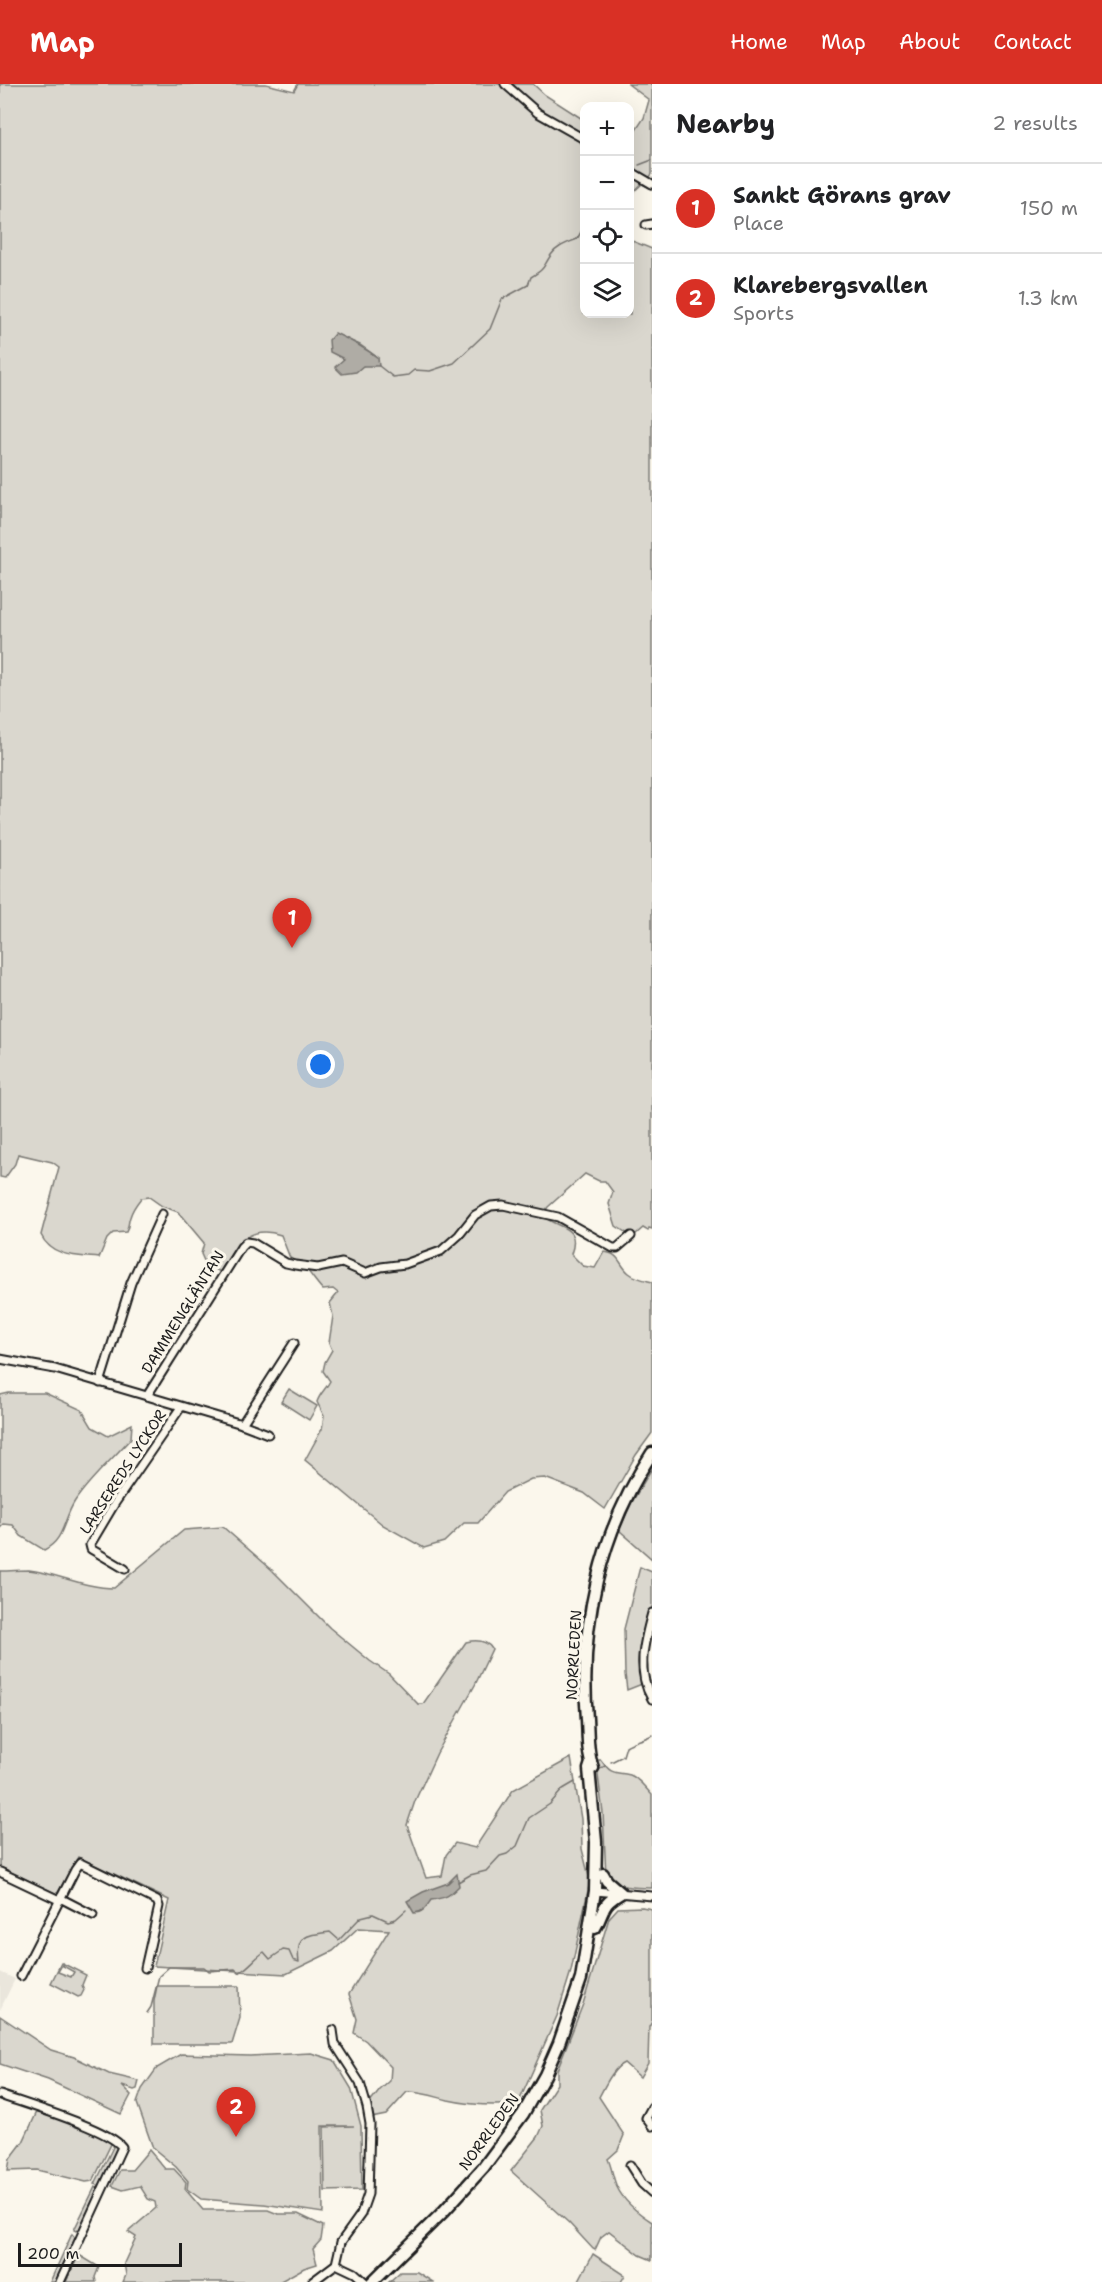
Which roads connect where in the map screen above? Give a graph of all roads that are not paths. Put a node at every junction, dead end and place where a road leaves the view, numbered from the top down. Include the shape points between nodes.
1 (505, 84) edge
2 (580, 136) edge
3 (634, 173) edge
4 (652, 184) edge
5 (162, 1214) dead end
6 (631, 1236) dead end
7 (294, 1343) dead end
8 (0, 1359) edge
9 (100, 1383) junction
10 (147, 1396) junction
11 (181, 1407) junction
12 (242, 1424) junction
13 (268, 1434) dead end
14 (652, 1453) edge
15 (125, 1569) dead end
16 (652, 1613) edge
17 (652, 1699) edge
18 (591, 1763) junction
19 (0, 1872) edge
20 (603, 1874) junction
21 (598, 1892) junction
22 (621, 1893) junction
23 (652, 1896) edge
24 (59, 1899) junction
25 (93, 1915) dead end
26 (595, 1928) junction
27 (145, 1968) dead end
28 (583, 1969) junction
29 (21, 1976) dead end
30 (333, 2030) dead end
31 (0, 2095) edge
32 (652, 2107) edge
33 (652, 2126) edge
34 (630, 2165) dead end
35 (652, 2193) edge
36 (336, 2264) junction
37 (374, 2279) edge
38 (60, 2282) edge
39 (312, 2282) edge
40 (366, 2282) edge

1 - 2 street via 538,113
3 - 4 street
5 - 9 street via 131,1282
6 - 10 street, DAMMENGLÄNTAN via 613,1248 558,1217 502,1205 475,1215 441,1251 365,1273 342,1263 318,1268 286,1263 246,1242
7 - 12 street
8 - 9 street via 55,1369
9 - 10 street
10 - 11 street
11 - 12 street
11 - 15 street, LARSEREDS LYCKOR via 90,1545
12 - 13 street
14 - 18 highway, NORRLEDEN via 617,1517 591,1601 585,1665
16 - 17 street via 642,1672
18 - 20 highway, NORRLEDEN via 602,1836
18 - 21 highway, NORRLEDEN
19 - 24 street
20 - 21 highway, NORRLEDEN
20 - 22 highway
21 - 22 street
21 - 26 highway, NORRLEDEN
21 - 28 highway, NORRLEDEN
22 - 23 street
22 - 26 highway via 604,1905
24 - 25 street
24 - 27 street via 80,1863 153,1898 159,1906
24 - 29 street
26 - 28 highway, NORRLEDEN
28 - 37 highway, NORRLEDEN via 559,2043 512,2130 466,2188
30 - 36 street via 334,2044 362,2086 370,2124 366,2203 341,2242
31 - 38 street via 87,2127 123,2147
32 - 33 street via 646,2118
34 - 35 street
36 - 39 street
36 - 40 street

